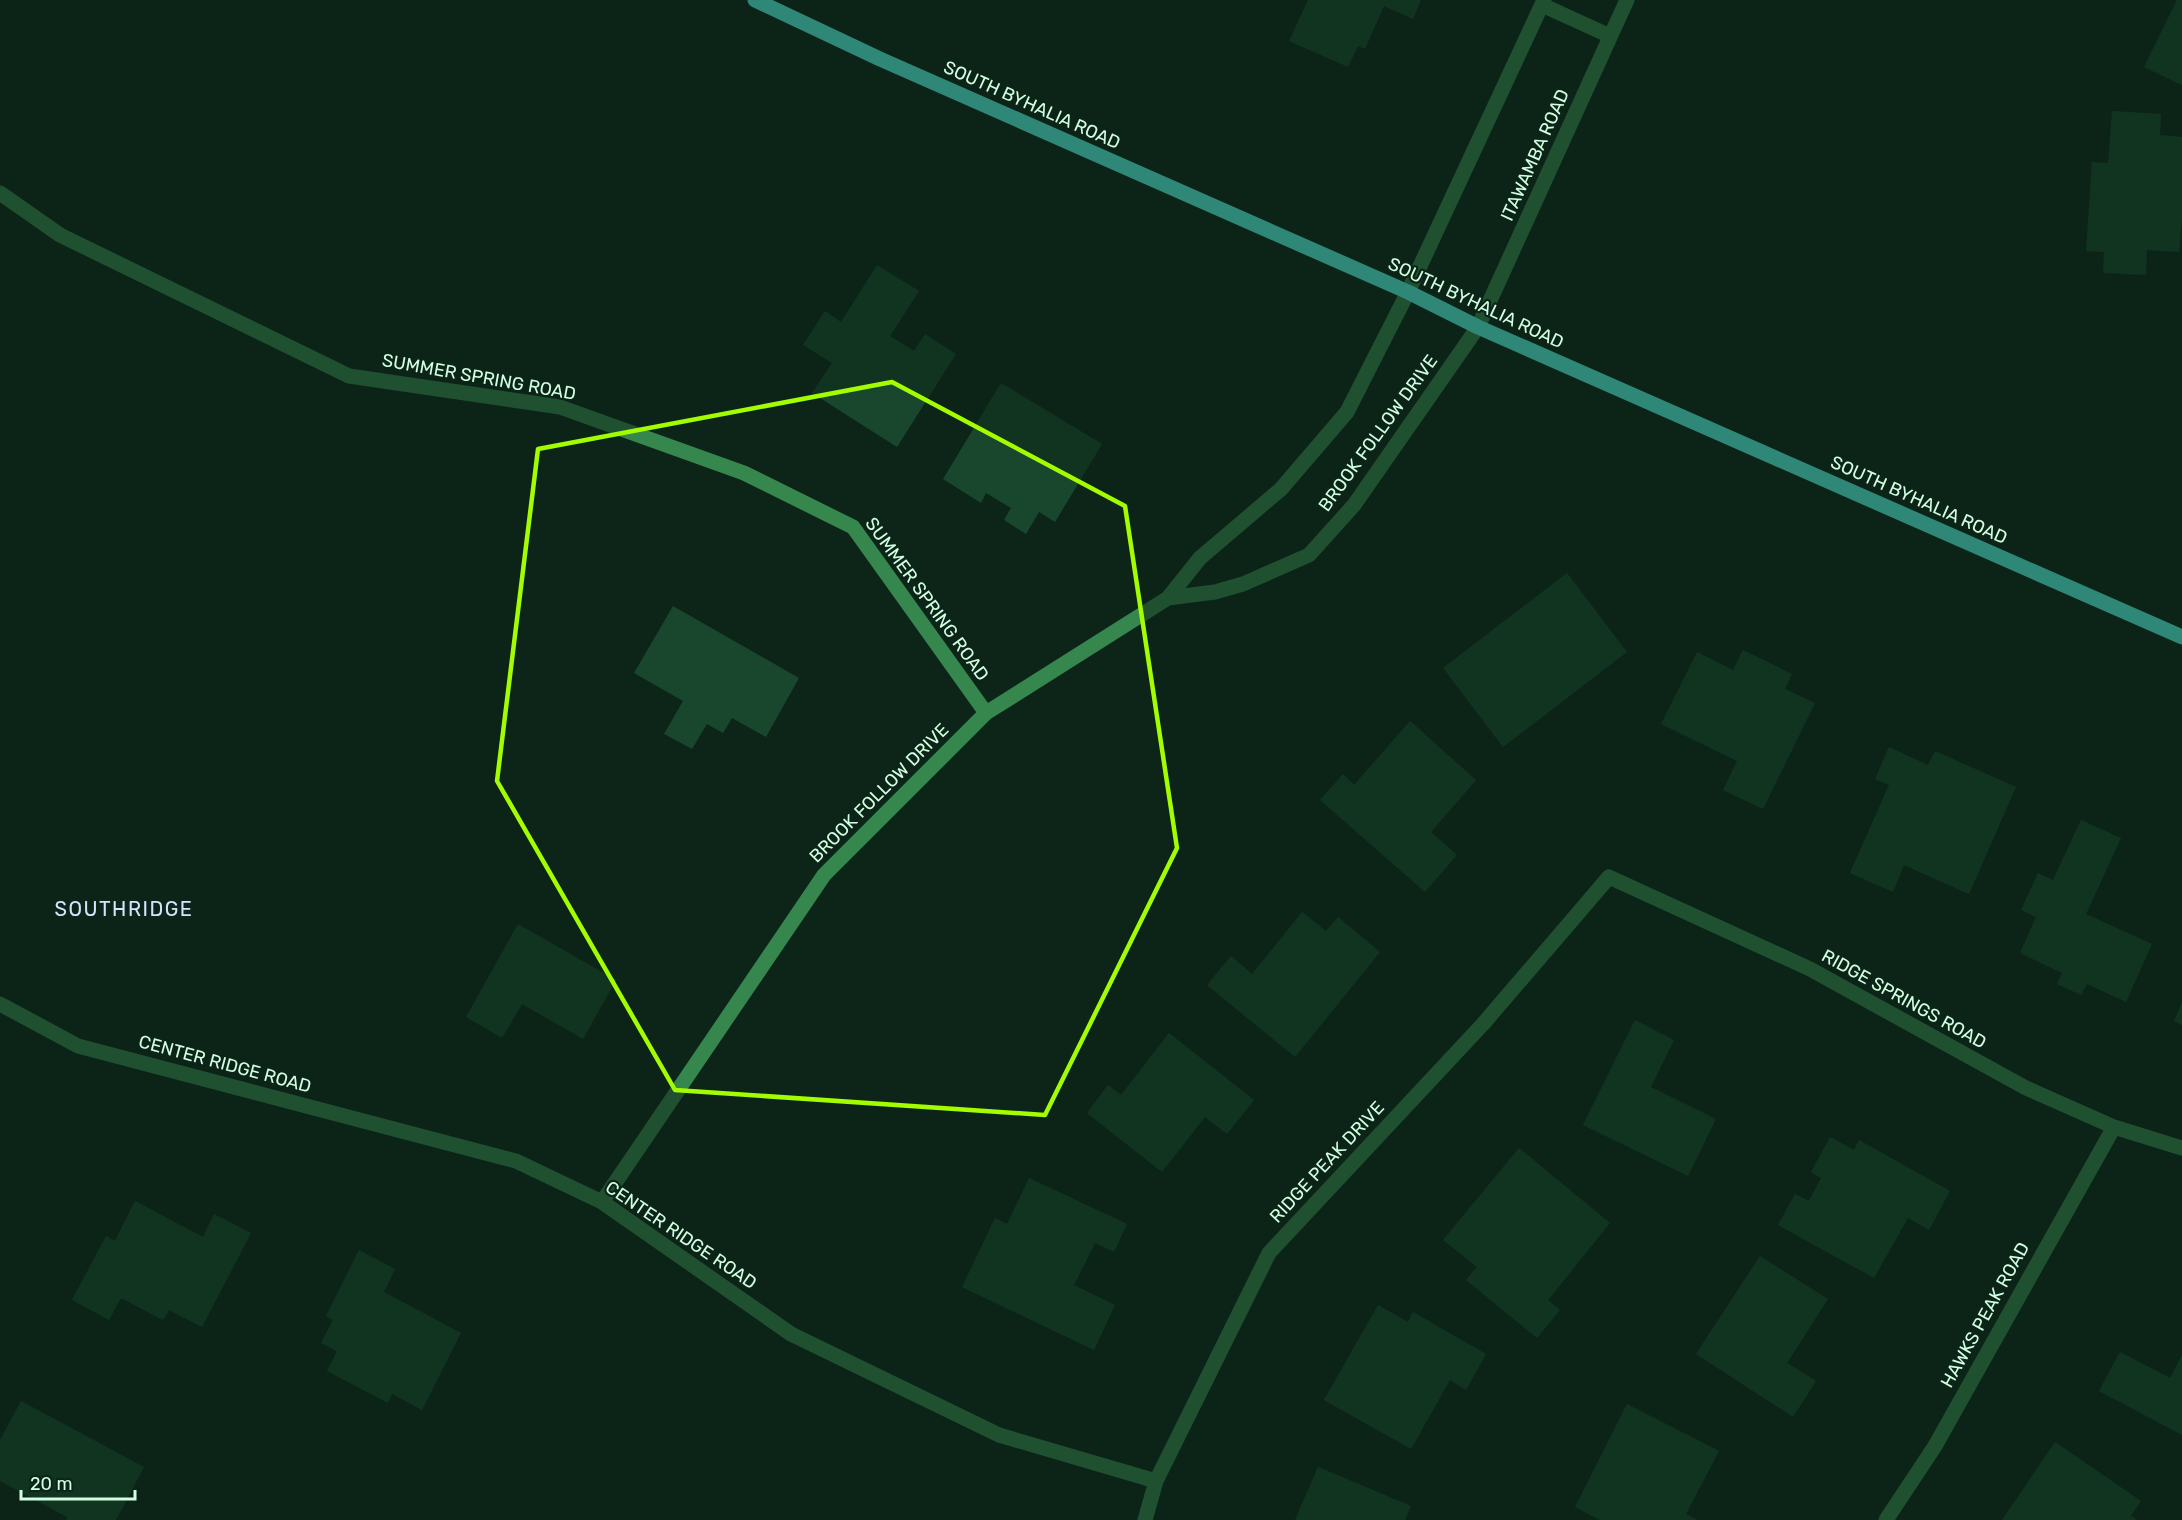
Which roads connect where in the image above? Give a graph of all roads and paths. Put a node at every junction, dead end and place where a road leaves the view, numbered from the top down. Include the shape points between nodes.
1 (755, 0) edge
2 (1627, 0) edge
3 (1543, 3) edge
4 (1610, 36) junction
5 (0, 193) edge
6 (1408, 292) junction
7 (1478, 327) junction
8 (1168, 598) junction
9 (2182, 637) edge
10 (986, 712) junction
11 (1609, 878) joint
12 (0, 1004) edge
13 (2114, 1127) junction
14 (2182, 1148) edge
15 (602, 1202) junction
16 (1156, 1481) junction
17 (1145, 1520) edge
18 (1886, 1520) edge

1 - 6 main road, SOUTH BYHALIA ROAD
2 - 4 street, ITAWAMBA ROAD
3 - 4 street
3 - 6 street
4 - 7 street, ITAWAMBA ROAD
5 - 10 street, SUMMER SPRING ROAD via 60,235 349,376 560,407 744,473 853,527
6 - 7 main road, SOUTH BYHALIA ROAD
6 - 8 street, BROOK FOLLOW DRIVE via 1347,412 1281,489 1200,558
7 - 8 street, BROOK FOLLOW DRIVE via 1354,505 1309,555 1224,590
7 - 9 main road, SOUTH BYHALIA ROAD
8 - 10 street, BROOK FOLLOW DRIVE
10 - 15 street, BROOK FOLLOW DRIVE via 824,875
11 - 13 street, RIDGE SPRINGS ROAD via 1810,969 2026,1088
11 - 16 street, RIDGE PEAK DRIVE via 1483,1024 1269,1253
12 - 15 street, CENTER RIDGE ROAD via 78,1046 516,1161
13 - 14 street, RIDGE SPRINGS ROAD
13 - 18 street, HAWKS PEAK ROAD via 1935,1446
15 - 16 street, CENTER RIDGE ROAD via 791,1334 999,1435
16 - 17 street, RIDGE PEAK DRIVE

